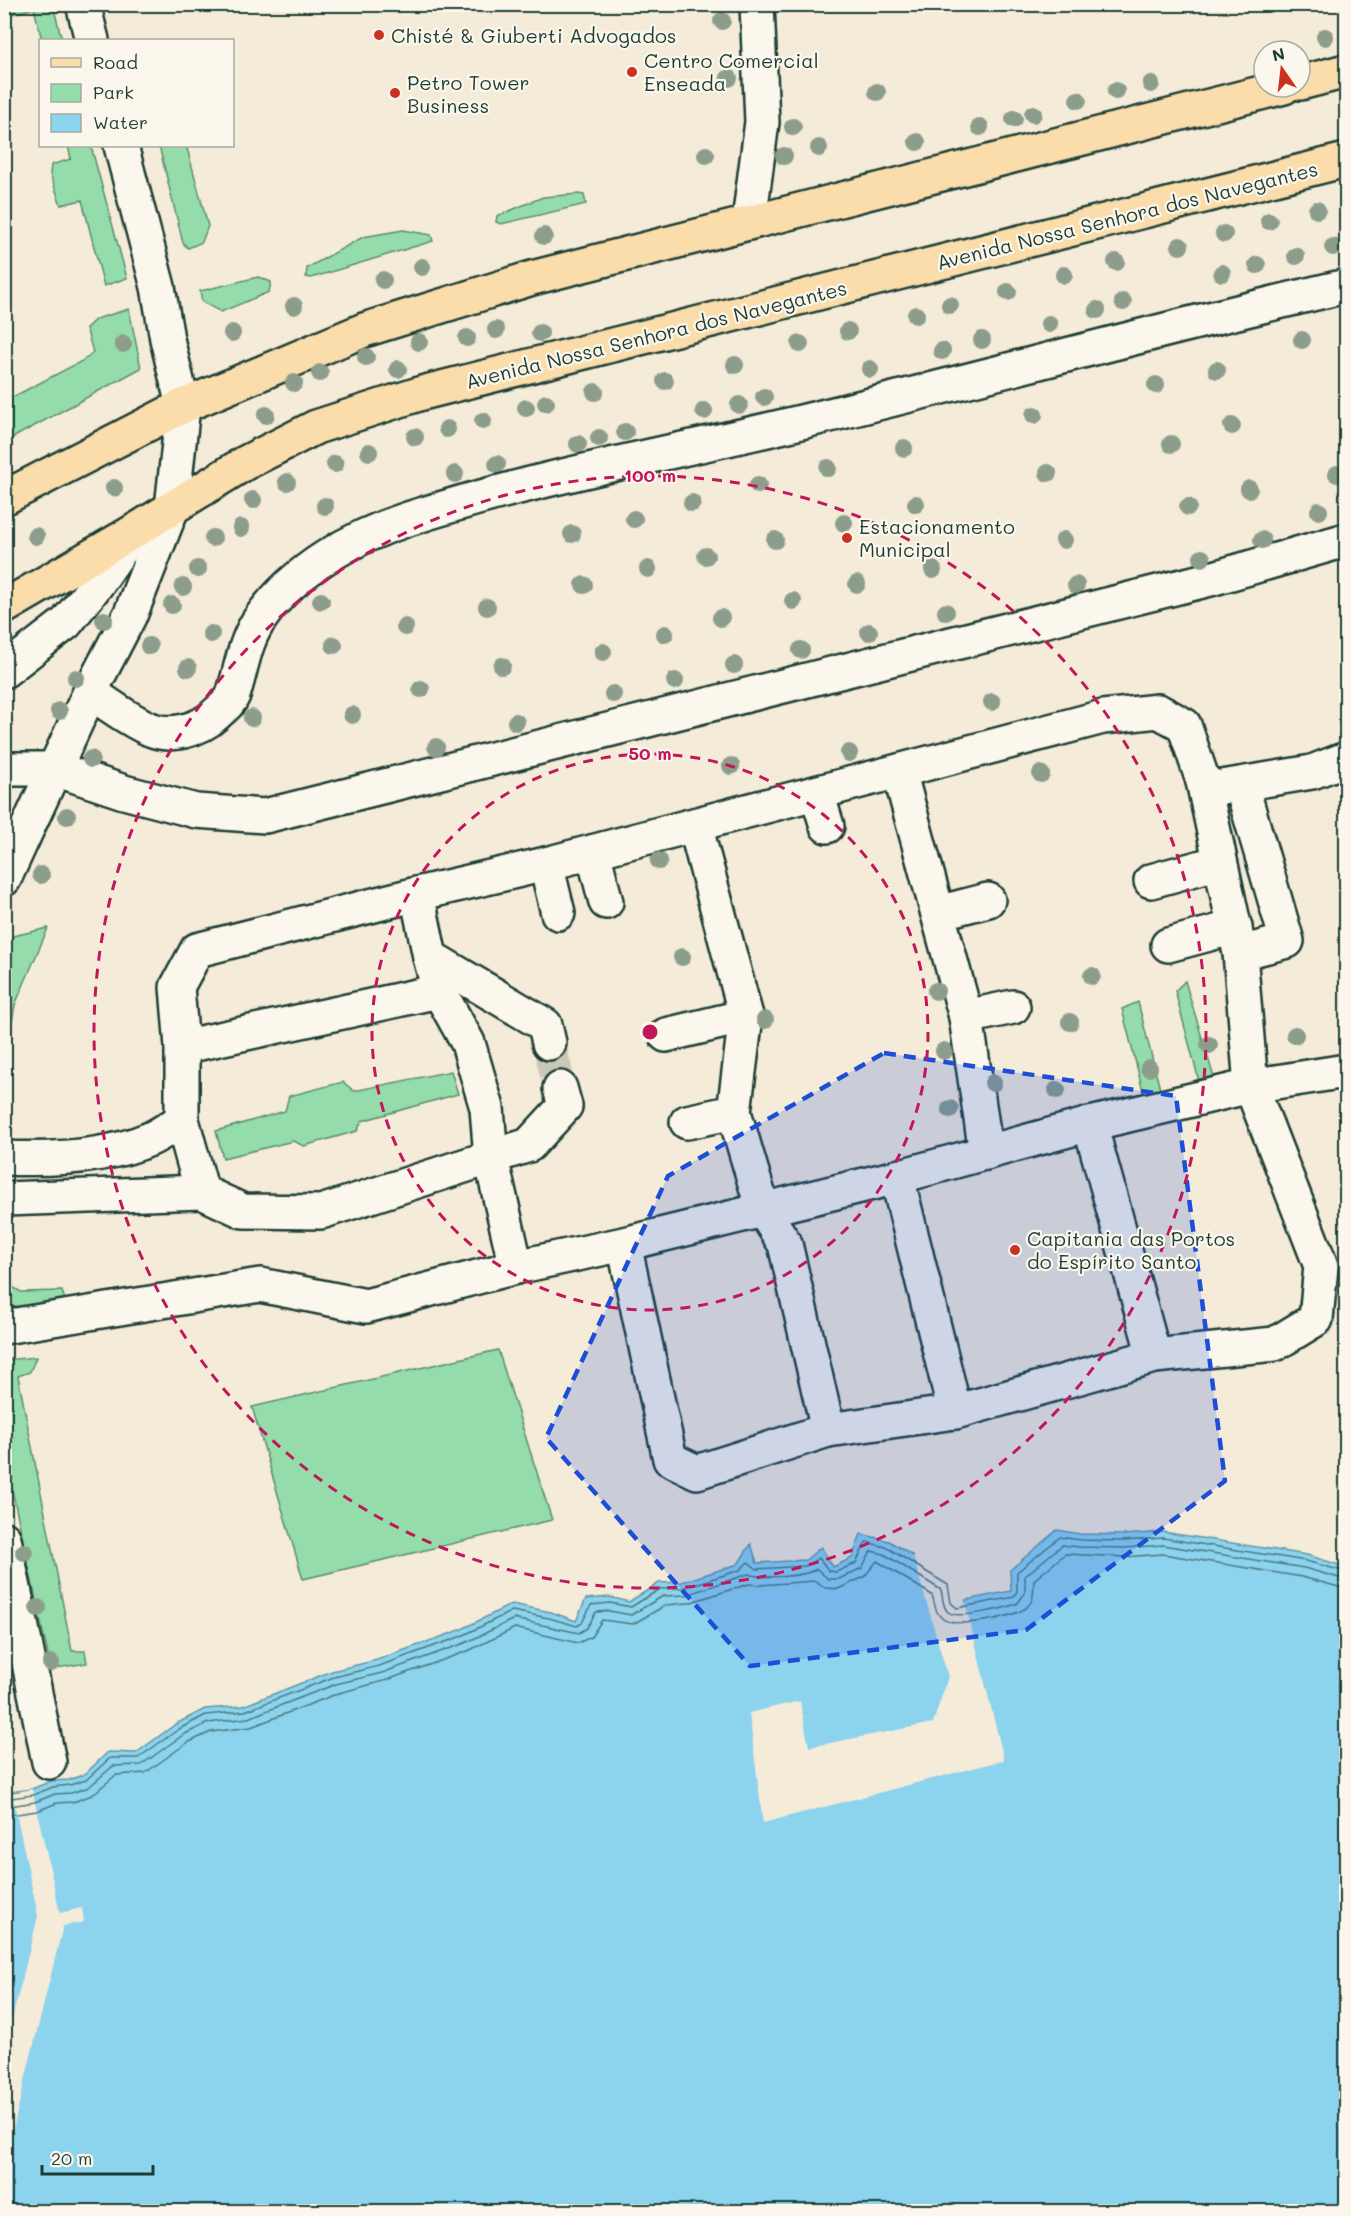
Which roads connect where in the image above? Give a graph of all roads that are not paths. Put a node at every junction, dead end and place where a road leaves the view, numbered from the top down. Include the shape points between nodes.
1 (83, 4) edge
2 (757, 4) edge
3 (92, 39) edge
4 (1347, 71) edge
5 (1312, 80) edge
6 (1252, 95) edge
7 (121, 147) edge
8 (1347, 159) edge
9 (749, 221) junction
10 (1347, 286) edge
11 (183, 406) junction
12 (4, 498) edge
13 (172, 508) junction
14 (133, 532) junction
15 (1347, 540) edge
16 (4, 607) edge
17 (4, 671) edge
18 (90, 692) junction
19 (1347, 759) edge
20 (4, 769) edge
21 (55, 769) junction
22 (899, 771) junction
23 (1203, 781) junction
24 (1241, 784) junction
25 (817, 793) junction
26 (695, 825) junction
27 (827, 826) dead end
28 (592, 852) junction
29 (1220, 862) junction
30 (546, 864) junction
31 (4, 879) edge
32 (1151, 881) dead end
33 (417, 894) junction
34 (987, 900) dead end
35 (606, 902) dead end
36 (938, 913) junction
37 (558, 914) dead end
38 (1238, 940) junction
39 (1168, 945) dead end
40 (430, 957) junction
41 (439, 991) junction
42 (1013, 1007) dead end
43 (746, 1016) junction
44 (966, 1017) junction
45 (666, 1035) dead end
46 (549, 1043) tunnel mouth
47 (182, 1047) junction
48 (1347, 1071) edge
49 (1251, 1086) junction
50 (560, 1088) tunnel mouth
51 (734, 1112) junction
52 (182, 1120) junction
53 (687, 1122) dead end
54 (1090, 1124) junction
55 (986, 1153) junction
56 (4, 1158) edge
57 (491, 1158) junction
58 (897, 1177) junction
59 (202, 1192) junction
60 (4, 1199) edge
61 (763, 1210) junction
62 (624, 1244) junction
63 (516, 1267) junction
64 (4, 1327) edge
65 (1154, 1356) junction
66 (955, 1412) junction
67 (828, 1430) junction
68 (4, 1539) edge
69 (49, 1762) dead end

1 - 3 street
2 - 9 street via 762,122
4 - 5 main road
6 - 9 main road
7 - 11 street via 158,287
8 - 13 main road, Avenida Nossa Senhora dos Navegantes via 422,393 316,427 245,463
9 - 11 main road via 532,278 364,330
10 - 18 street via 805,421 459,502 373,531 320,561 288,586 260,618 243,654 232,699 207,722 182,733 152,731
11 - 12 main road
11 - 13 street
13 - 14 main road, Avenida Nossa Senhora dos Navegantes
13 - 18 street via 131,613
14 - 16 main road, Avenida Nossa Senhora dos Navegantes
14 - 17 street via 66,623
15 - 21 street via 1214,578 265,816 196,811
18 - 21 street
19 - 24 street via 1312,772
20 - 21 street
21 - 31 street
22 - 23 street via 1103,717 1158,711 1184,725
22 - 25 street
22 - 36 street
23 - 24 street via 1216,788
23 - 29 street
24 - 38 street via 1287,941
25 - 26 street
25 - 27 street
26 - 28 street
26 - 43 street
28 - 30 street
28 - 35 street
29 - 32 street
29 - 38 street
30 - 33 street
30 - 37 street
33 - 40 street
33 - 47 street via 197,950 177,987
34 - 36 street
36 - 44 street
38 - 39 street
38 - 49 street
40 - 41 street
40 - 46 street via 545,1024
41 - 47 street
41 - 57 street via 468,1042 487,1108
42 - 44 street
43 - 45 street
43 - 51 street
44 - 55 street
47 - 52 street
48 - 49 street
49 - 54 street
49 - 65 street via 1321,1266 1316,1319 1275,1344
50 - 57 street via 565,1106 529,1145
51 - 53 street
51 - 61 street
52 - 56 street via 151,1139 106,1152 43,1159
52 - 59 street
54 - 55 street
54 - 65 street
55 - 58 street
57 - 59 street via 321,1212 243,1211
57 - 63 street
58 - 61 street
58 - 66 street
59 - 60 street
61 - 62 street
61 - 67 street via 785,1244
62 - 63 street
62 - 67 street via 670,1459 697,1472
63 - 64 street via 366,1306 260,1285
65 - 66 street
66 - 67 street
68 - 69 street

